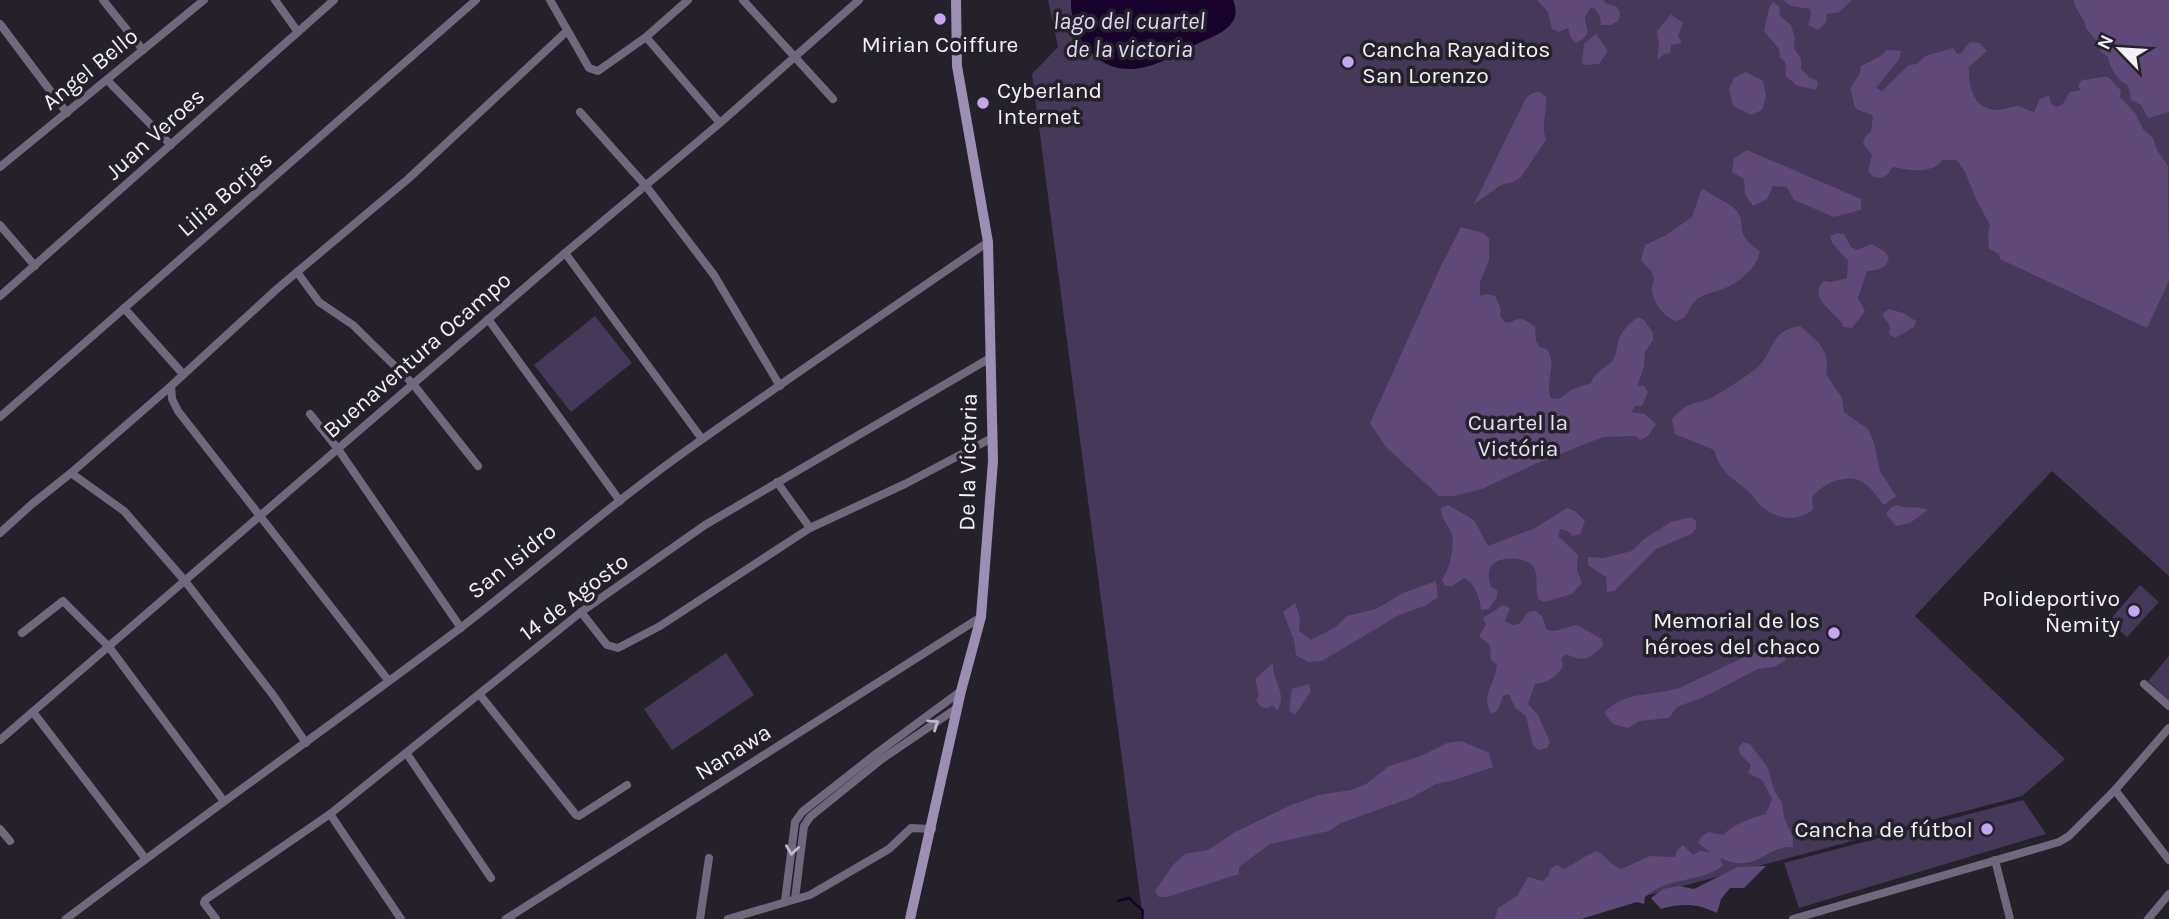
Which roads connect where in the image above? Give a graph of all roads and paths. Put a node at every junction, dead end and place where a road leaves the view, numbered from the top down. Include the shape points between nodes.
1 (103, 0) edge
2 (204, 0) edge
3 (275, 0) edge
4 (334, 0) edge
5 (476, 0) edge
6 (550, 0) edge
7 (688, 0) edge
8 (743, 0) edge
9 (859, 0) edge
10 (956, 0) edge
11 (0, 24) edge
12 (567, 31) junction
13 (298, 33) junction
14 (646, 37) junction
15 (143, 50) junction
16 (794, 57) junction
17 (107, 80) junction
18 (833, 99) dead end
19 (580, 112) dead end
20 (67, 113) junction
21 (720, 123) junction
22 (171, 145) junction
23 (0, 167) edge
24 (646, 186) junction
25 (0, 225) edge
26 (988, 242) junction
27 (565, 253) junction
28 (35, 266) junction
29 (297, 272) junction
30 (0, 296) edge
31 (124, 308) junction
32 (488, 319) junction
33 (990, 358) junction
34 (183, 374) junction
35 (413, 384) junction
36 (171, 386) junction
37 (780, 386) junction
38 (310, 414) dead end
39 (0, 417) edge
40 (992, 438) junction
41 (702, 439) junction
42 (338, 449) junction
43 (478, 466) dead end
44 (71, 473) junction
45 (777, 482) junction
46 (620, 501) junction
47 (261, 515) junction
48 (810, 528) junction
49 (0, 533) edge
50 (185, 581) junction
51 (581, 612) junction
52 (982, 617) junction
53 (461, 628) junction
54 (22, 633) dead end
55 (109, 647) junction
56 (388, 680) junction
57 (2144, 684) dead end
58 (961, 691) junction
59 (480, 695) junction
60 (2169, 706) edge
61 (957, 708) junction
62 (33, 712) junction
63 (2169, 728) edge
64 (0, 740) edge
65 (306, 743) junction
66 (407, 754) junction
67 (626, 786) dead end
68 (2115, 790) junction
69 (223, 800) junction
70 (330, 814) junction
71 (800, 824) junction
72 (0, 829) edge
73 (932, 829) junction
74 (10, 841) dead end
75 (145, 858) junction
76 (709, 858) dead end
77 (1995, 860) junction
78 (2169, 860) edge
79 (491, 878) dead end
80 (2169, 894) edge
81 (795, 899) junction
82 (785, 901) junction
83 (66, 919) edge
84 (216, 919) edge
85 (401, 919) edge
86 (506, 919) edge
87 (700, 919) edge
88 (728, 919) edge
89 (910, 919) edge
90 (1796, 919) edge
91 (2010, 919) edge
92 (2148, 919) edge

1 - 15 street
2 - 15 street, Angel Bello
3 - 13 street
4 - 13 street, Juan Veroes
5 - 31 street, Lilia Borjas
6 - 12 street
7 - 14 street
8 - 16 street
9 - 16 street, Buenaventura Ocampo
10 - 26 main road, De la Victoria via 957,66
11 - 20 street
12 - 14 street via 589,68 598,71
12 - 29 street via 408,179
13 - 22 street, Juan Veroes
14 - 21 street
15 - 17 street, Angel Bello
16 - 18 street
16 - 21 street, Buenaventura Ocampo
17 - 20 street, Angel Bello
17 - 22 street
19 - 24 street
20 - 23 street, Angel Bello
21 - 24 street, Buenaventura Ocampo
22 - 28 street, Juan Veroes
24 - 27 street, Buenaventura Ocampo
24 - 37 street via 714,275
25 - 28 street
26 - 33 main road, De la Victoria
26 - 37 street, San Isidro
27 - 32 street, Buenaventura Ocampo
27 - 41 street
28 - 30 street, Juan Veroes
29 - 34 street
29 - 35 street via 319,302 352,325
31 - 34 street
31 - 39 street, Lilia Borjas
32 - 35 street, Buenaventura Ocampo
32 - 46 street
33 - 40 main road, De la Victoria
33 - 45 street, 14 de Agosto
34 - 36 street
35 - 42 street, Buenaventura Ocampo
35 - 43 street
36 - 44 street
36 - 47 street via 178,411
37 - 41 street, San Isidro
38 - 42 street
40 - 48 street
40 - 52 main road, De la Victoria
41 - 46 street, San Isidro
42 - 47 street, Buenaventura Ocampo
42 - 53 street
44 - 49 street
44 - 50 street via 124,511
45 - 48 street
45 - 51 street, 14 de Agosto via 705,525
46 - 53 street, San Isidro
47 - 50 street, Buenaventura Ocampo
47 - 56 street
48 - 51 street via 660,626 618,648 607,645
50 - 55 street, Buenaventura Ocampo
50 - 65 street
51 - 59 street, 14 de Agosto
52 - 58 main road, De la Victoria
52 - 86 street, Nanawa
53 - 56 street, San Isidro
54 - 55 street via 61,601
55 - 62 street, Buenaventura Ocampo
55 - 69 street
56 - 65 street, San Isidro
57 - 60 street
58 - 61 main road, De la Victoria
58 - 71 street via 803,812
59 - 66 street, 14 de Agosto
59 - 67 street via 576,815
71 -> 61 street via 881,759
61 - 73 main road, De la Victoria
62 - 64 street, Buenaventura Ocampo
62 - 75 street
63 - 68 street
65 - 69 street, San Isidro
66 - 70 street, 14 de Agosto
66 - 79 street
68 - 77 street via 2059,842
68 - 78 street
69 - 75 street, San Isidro
70 - 84 street, 14 de Agosto via 204,901
70 - 85 street
71 - 81 street
71 -> 82 street
72 - 74 street
73 - 81 street via 911,828 889,849
73 - 89 main road, De la Victoria
75 - 83 street, San Isidro
76 - 87 street
77 - 90 street
77 - 91 street
80 - 92 street
81 - 82 street
82 - 88 street

